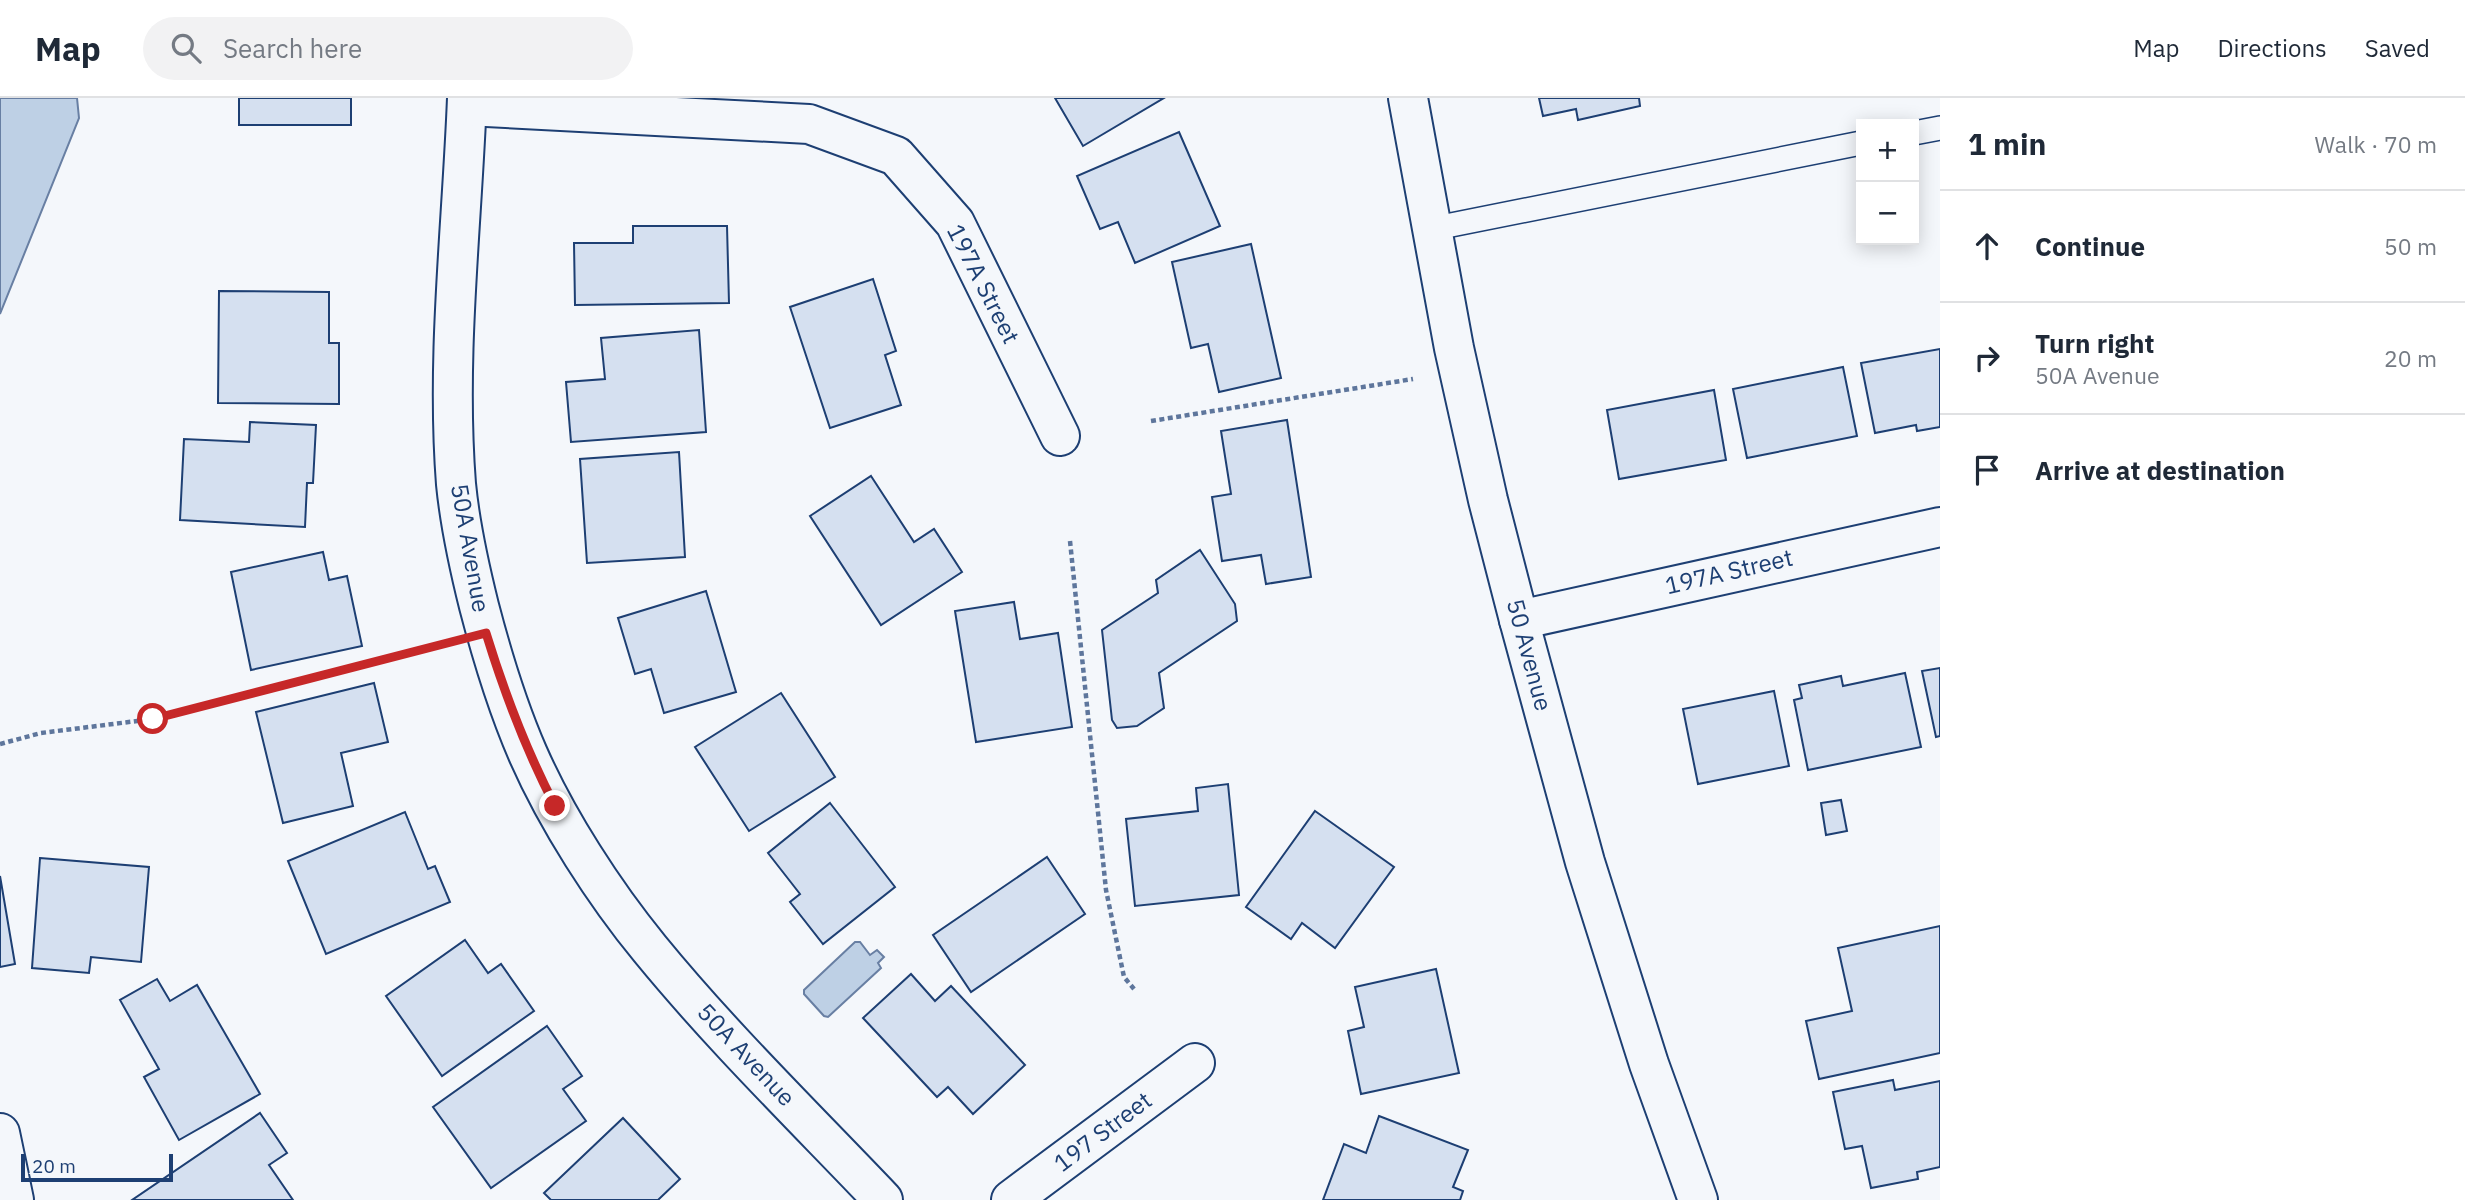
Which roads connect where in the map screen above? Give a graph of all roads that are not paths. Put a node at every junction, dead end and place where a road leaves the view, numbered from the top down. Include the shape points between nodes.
1 (1408, 98) edge
2 (467, 102) edge
3 (1940, 128) edge
4 (1919, 132) edge
5 (1856, 144) edge
6 (1431, 229) junction
7 (1060, 436) dead end
8 (1940, 527) edge
9 (1519, 620) junction
10 (1195, 1063) dead end
11 (0, 1133) edge
12 (14, 1200) edge
13 (883, 1200) edge
14 (1011, 1200) edge
15 (1698, 1200) edge

1 - 6 street, 50 Avenue
2 - 7 street, 197A Street via 809,124 896,156 955,223
2 - 13 street, 50A Avenue via 453,418 456,486 468,562 507,701 555,806 648,947
3 - 4 lane
5 - 6 lane
6 - 9 street, 50 Avenue via 1488,500
8 - 9 street, 197A Street
9 - 15 street, 50 Avenue via 1585,862 1648,1064
10 - 14 street, 197 Street
11 - 12 street

